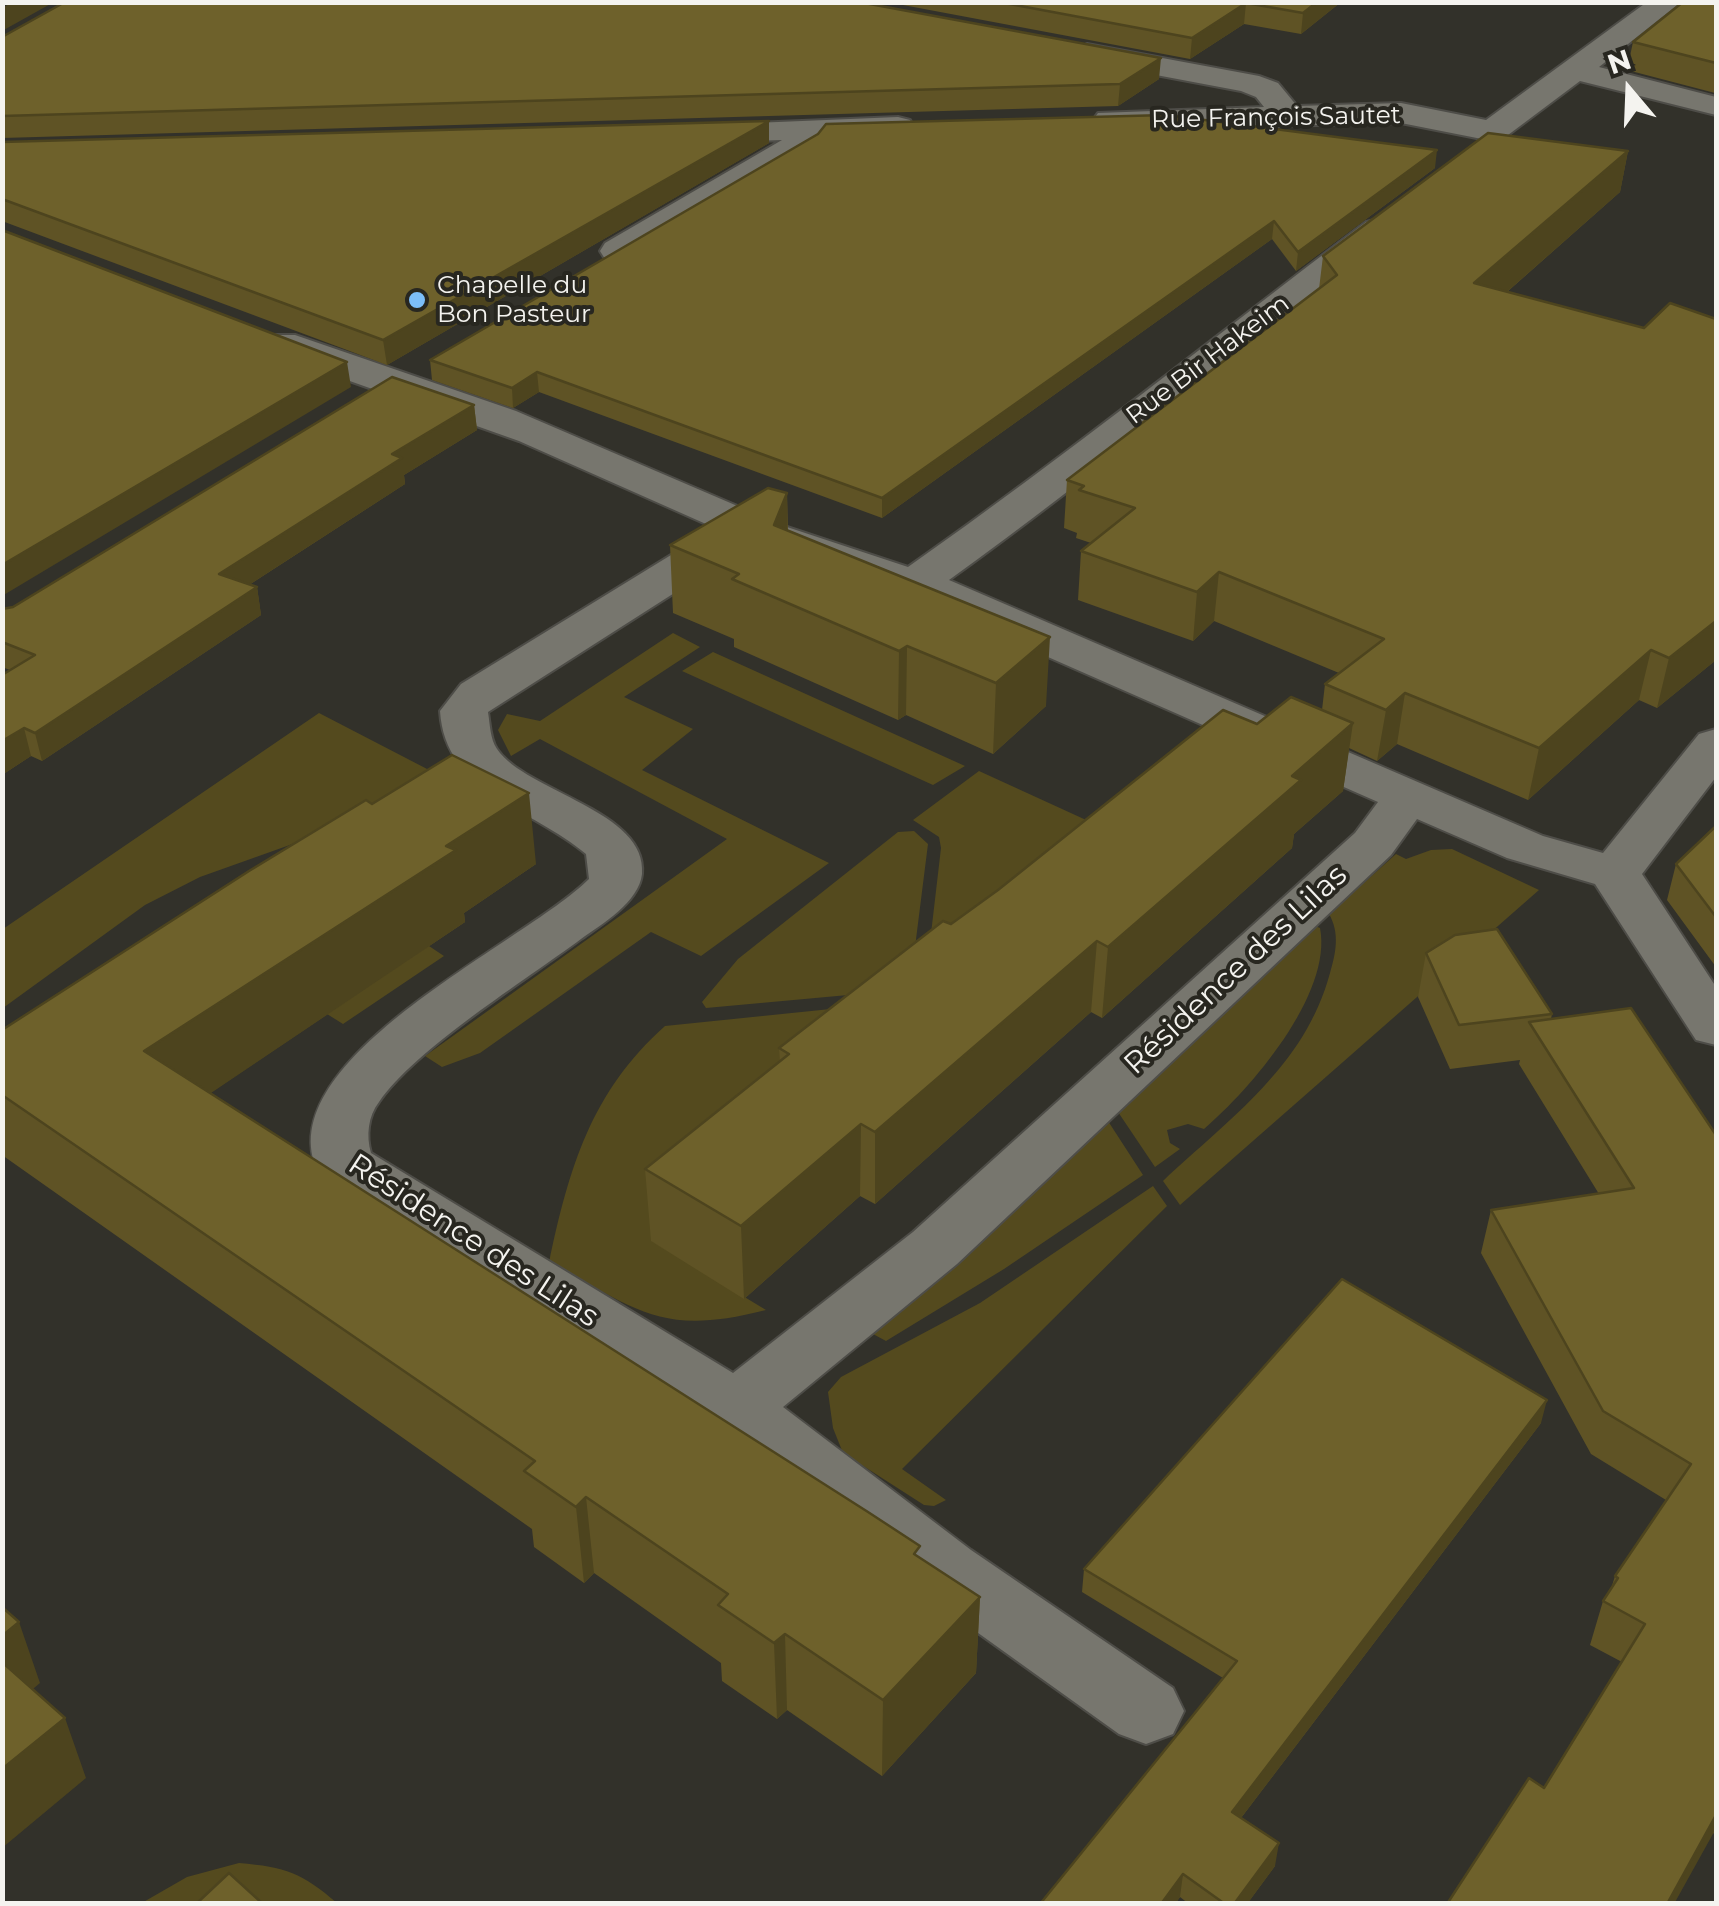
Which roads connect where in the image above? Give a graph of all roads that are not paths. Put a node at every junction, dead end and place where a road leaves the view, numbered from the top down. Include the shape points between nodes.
1 (1667, 2) edge
2 (1059, 48) edge
3 (1577, 71) junction
4 (1716, 106) edge
5 (1284, 114) junction
6 (1069, 121) edge
7 (932, 126) edge
8 (814, 129) junction
9 (1492, 131) junction
10 (656, 134) edge
11 (1466, 165) edge
12 (1407, 210) edge
13 (580, 273) edge
14 (242, 328) edge
15 (409, 374) junction
16 (349, 412) edge
17 (746, 528) junction
18 (916, 582) junction
19 (1716, 744) edge
20 (1408, 796) junction
21 (1614, 873) junction
22 (1716, 1027) edge
23 (736, 1408) junction
24 (1146, 1710) dead end

1 - 3 street
2 - 5 street via 1248,83 1280,100
3 - 4 street
3 - 9 street
5 - 6 street, Rue François Sautet
5 - 9 street, Rue François Sautet via 1401,113
7 - 8 street
8 - 10 street
8 - 13 street
9 - 11 street via 1485,150
12 - 18 street, Rue Bir Hakeim via 1122,424 1049,488
14 - 15 street
15 - 16 street
15 - 17 street
17 - 18 street
17 - 23 street, Résidence des Lilas via 478,694 464,710 476,758 500,781 608,840 618,860 615,880 596,902 397,1048 341,1113 334,1140 343,1164
18 - 20 street
19 - 21 street
20 - 21 street via 1525,847
20 - 23 street, Résidence des Lilas via 1373,844 948,1235
21 - 22 street
23 - 24 street, Résidence des Lilas via 946,1571

